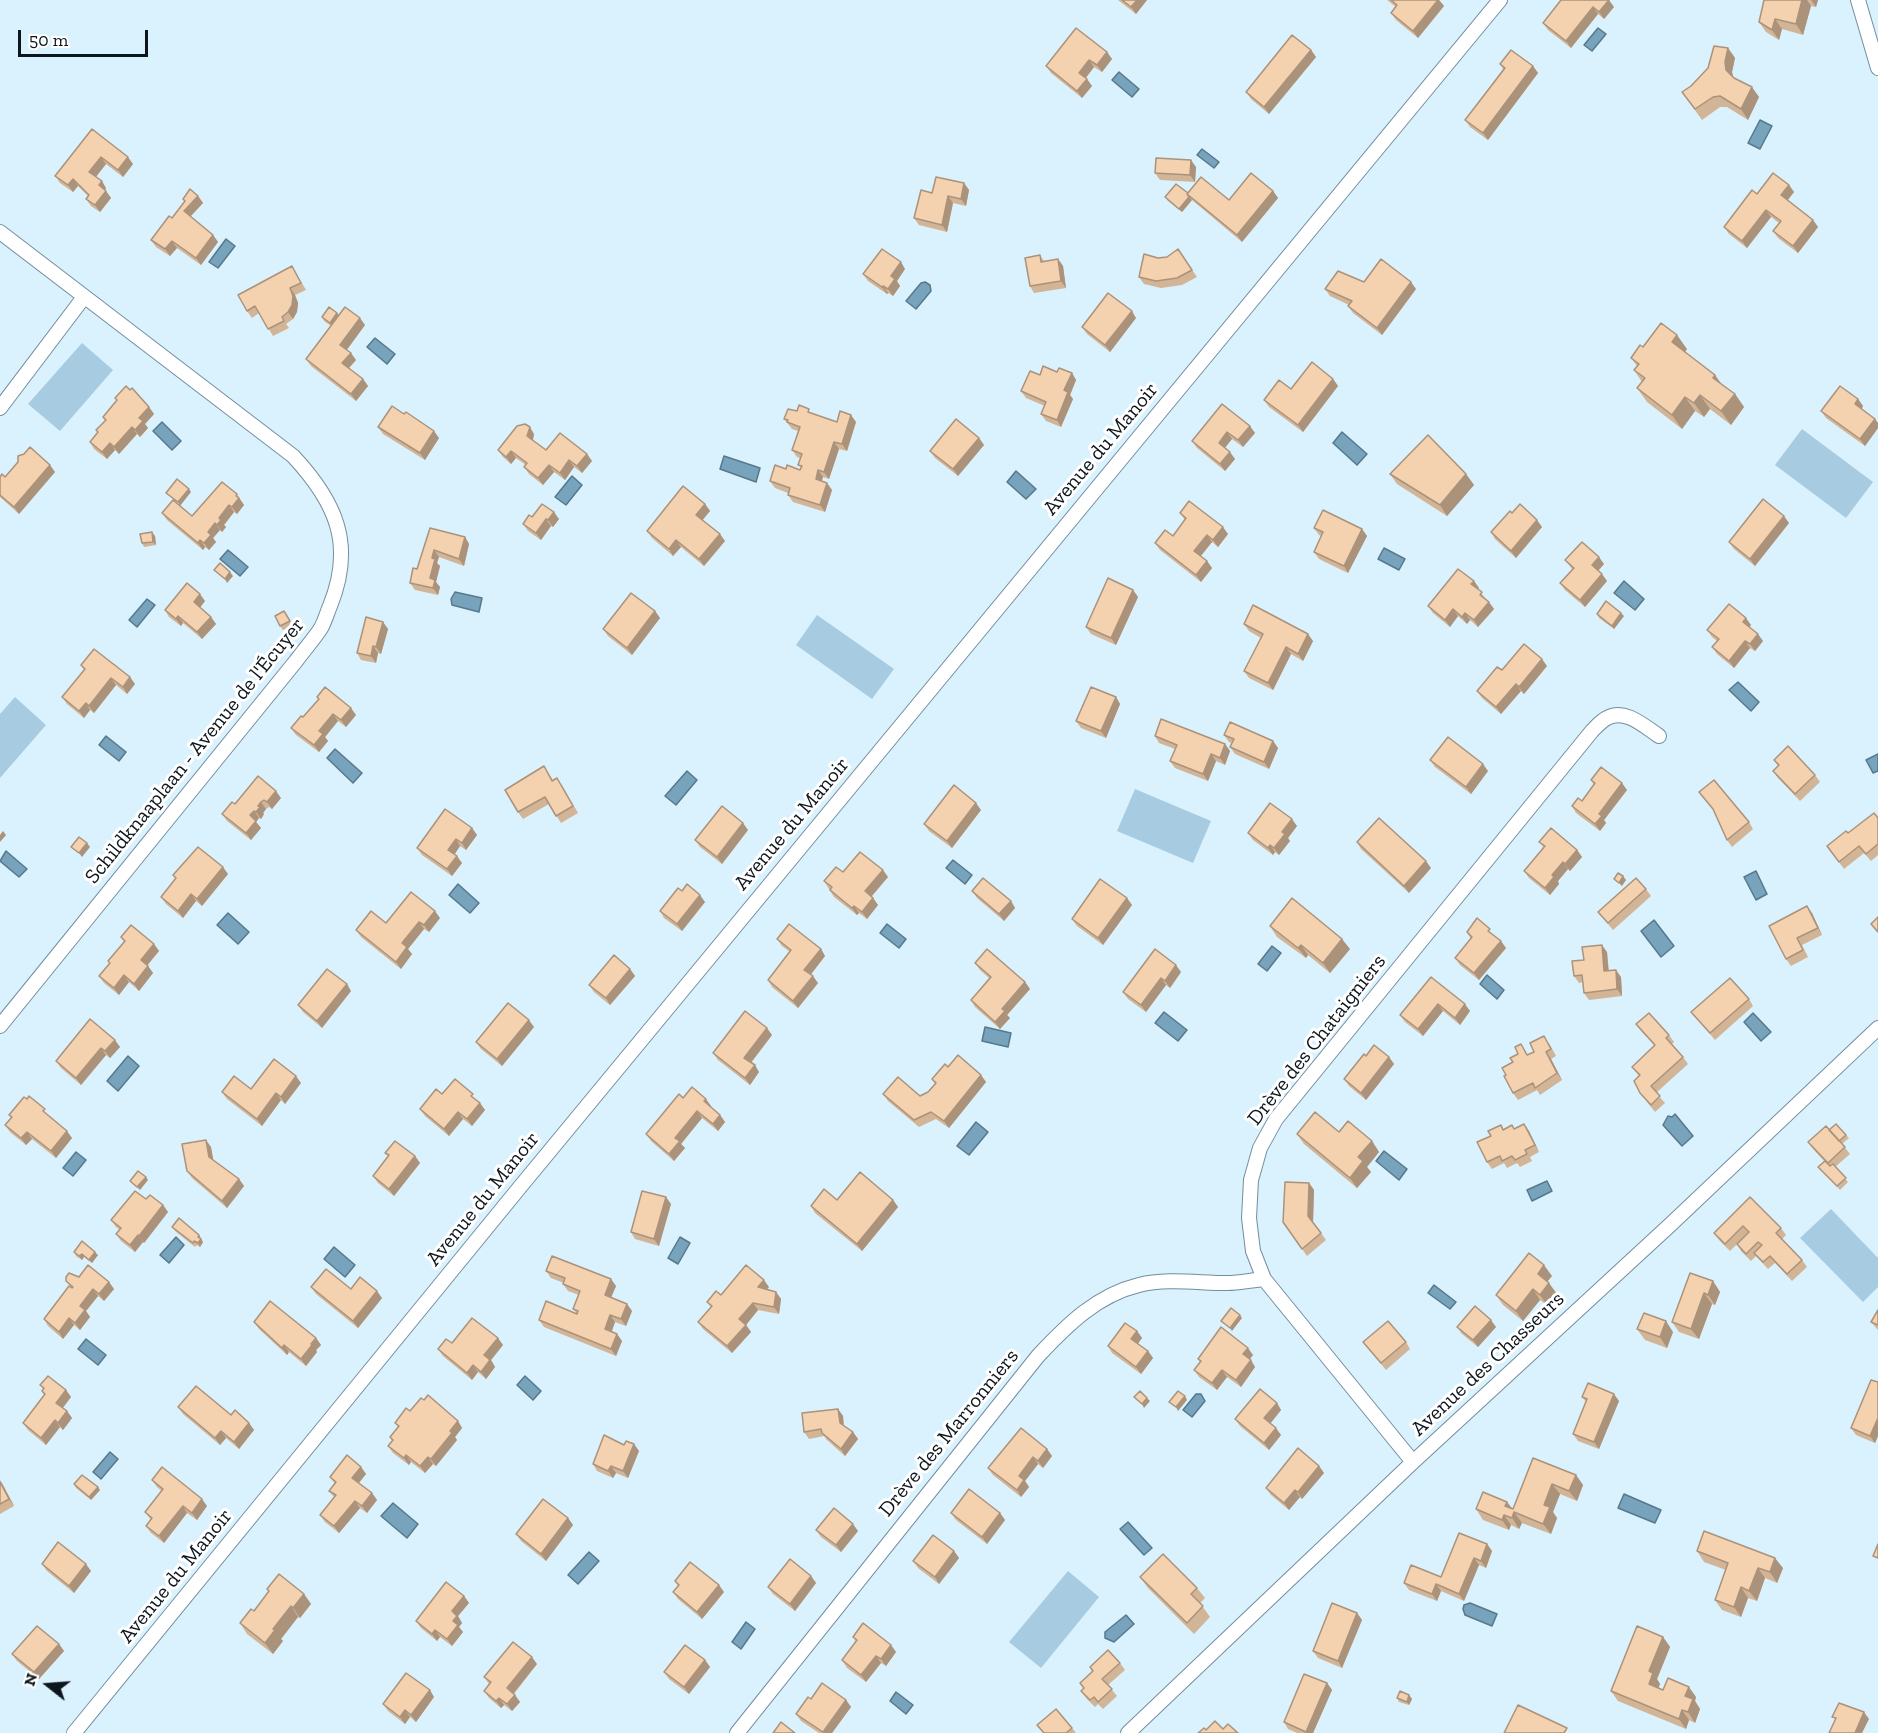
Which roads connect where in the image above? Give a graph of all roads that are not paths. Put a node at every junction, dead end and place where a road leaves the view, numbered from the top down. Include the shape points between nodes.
1 (1500, 0) edge
2 (1858, 0) edge
3 (1878, 68) edge
4 (0, 232) edge
5 (84, 297) junction
6 (0, 408) edge
7 (1659, 736) dead end
8 (0, 1026) edge
9 (1878, 1028) edge
10 (1264, 1279) junction
11 (1413, 1462) junction
12 (74, 1733) edge
13 (737, 1733) edge
14 (1128, 1733) edge

1 - 12 street, Avenue du Manoir via 520,1186
2 - 3 street
4 - 5 street, Schildknaaplaan - Avenue de l'Écuyer
5 - 6 street
5 - 8 street, Schildknaaplaan - Avenue de l'Écuyer via 293,456 313,477 329,503 342,556 337,589 321,627
7 - 10 street, Drève des Chataigniers via 1622,714 1607,718 1592,731 1276,1119 1260,1148 1251,1180 1249,1218 1253,1251
9 - 11 street, Avenue des Chasseurs
10 - 11 street, Drève des Chataigniers
10 - 13 street, Drève des Marronniers via 1139,1285 1101,1299 1067,1325 1038,1356
11 - 14 street, Avenue des Chasseurs

